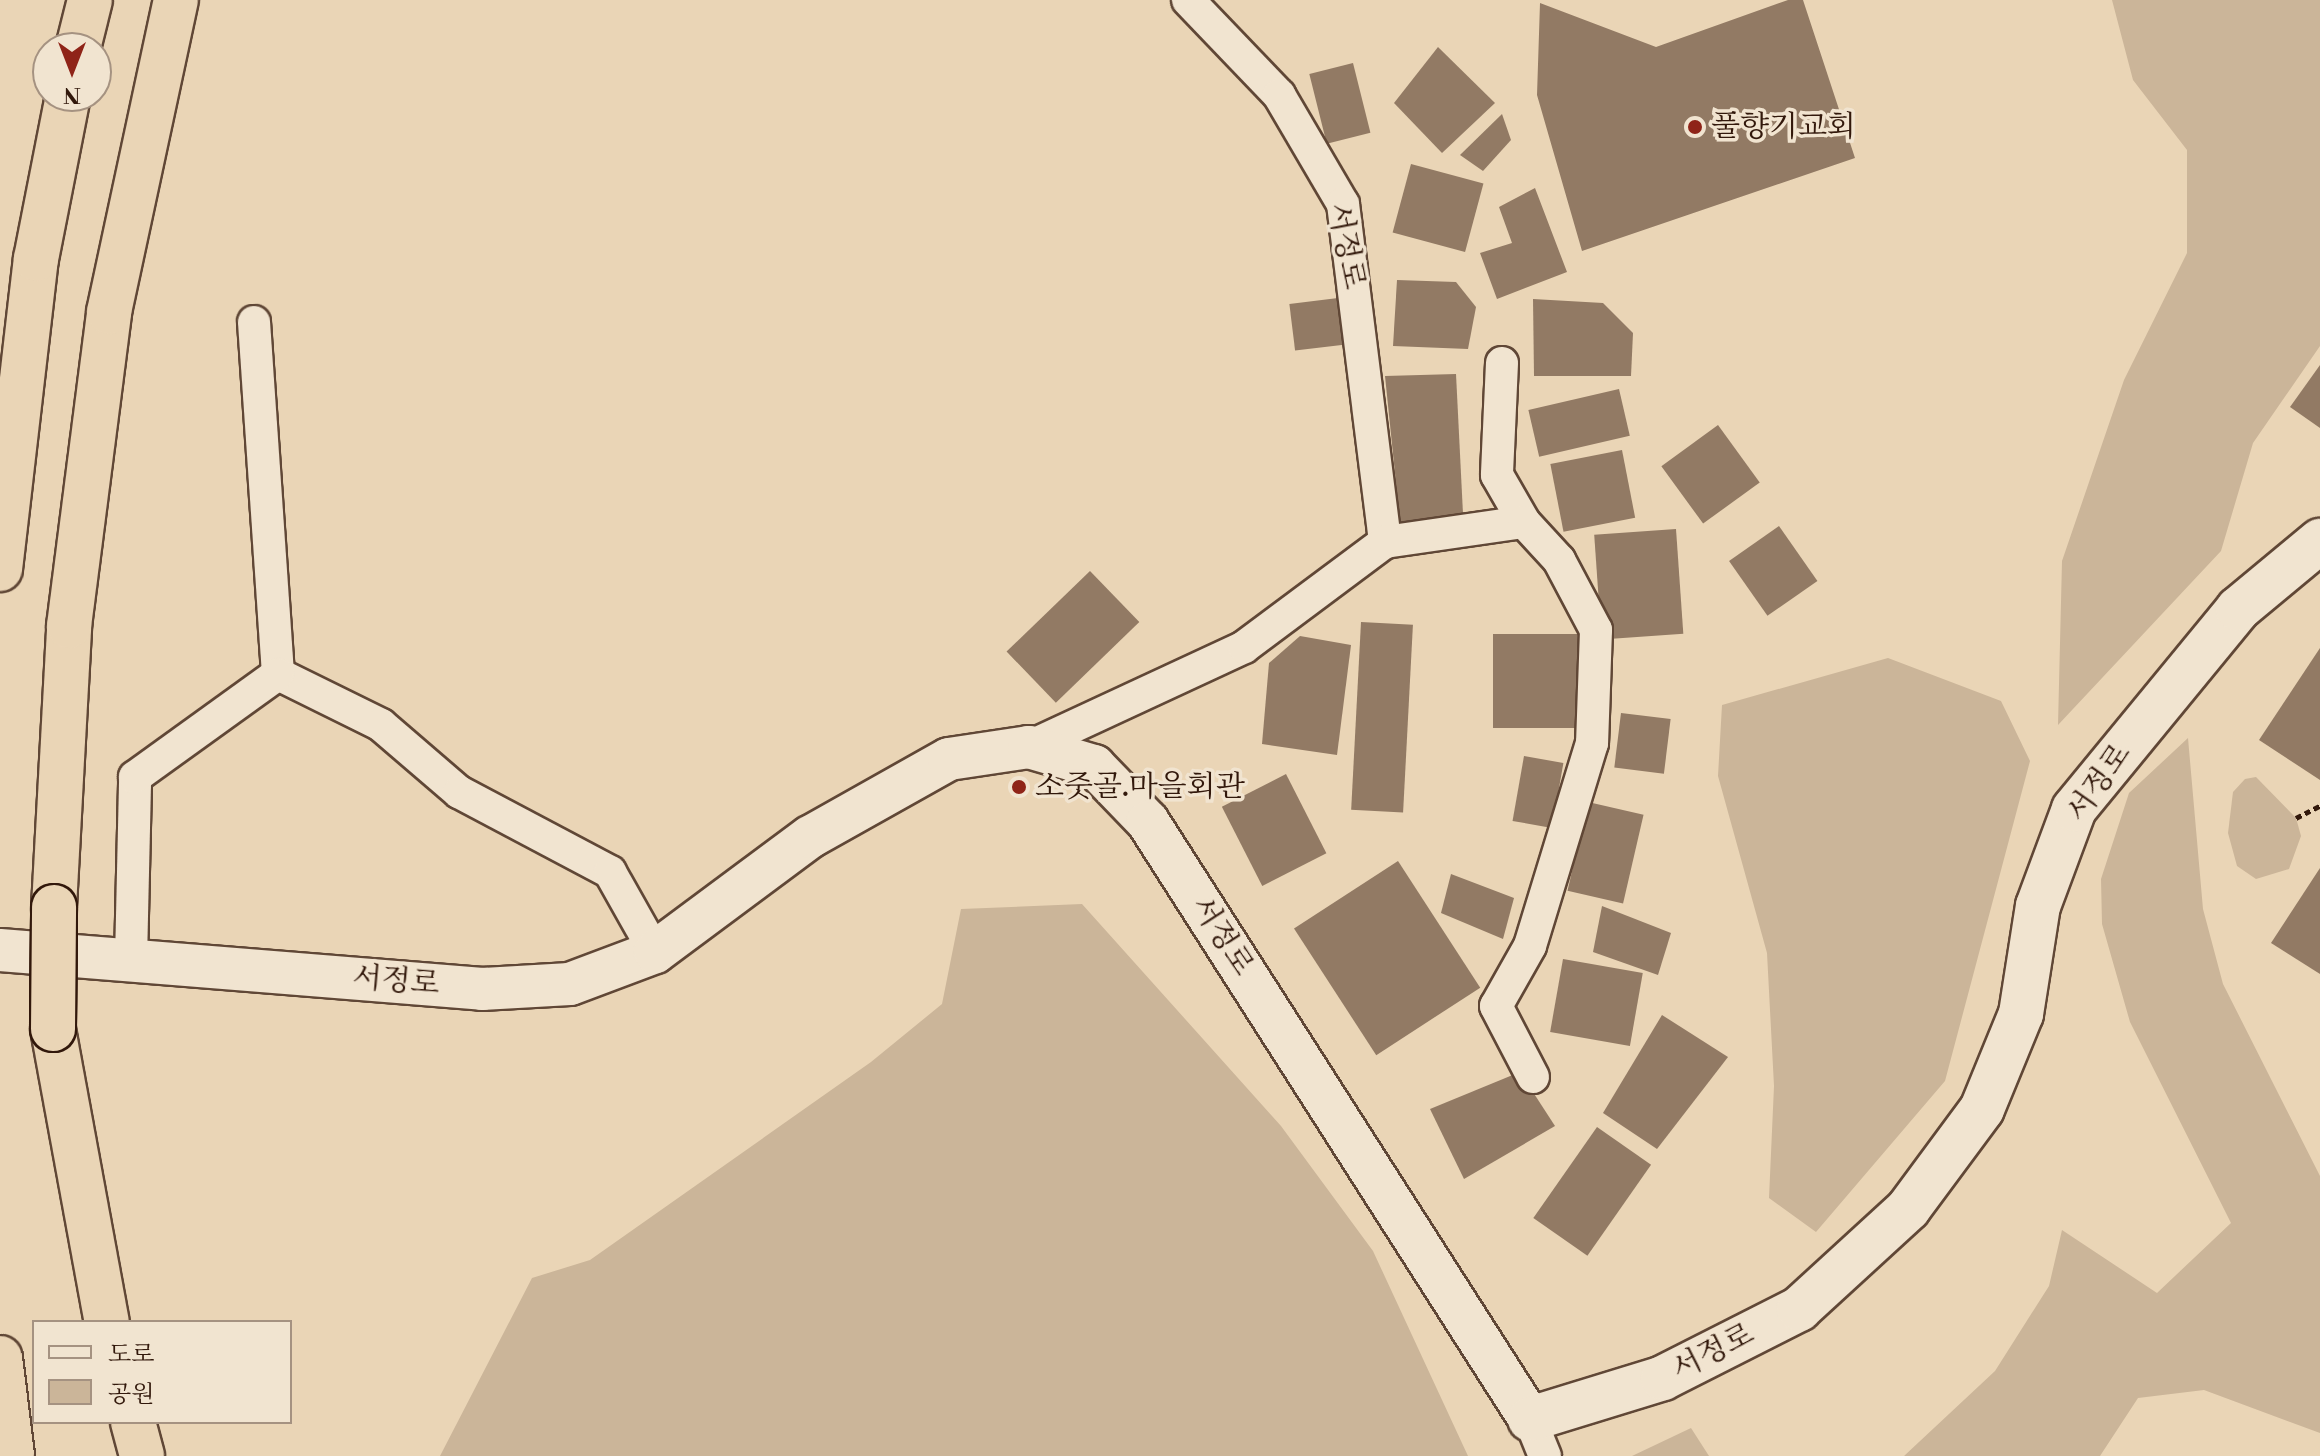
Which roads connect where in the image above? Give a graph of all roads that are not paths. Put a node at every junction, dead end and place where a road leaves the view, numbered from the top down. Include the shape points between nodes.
1 (90, 0) edge
2 (176, 0) edge
3 (1188, 0) edge
4 (82, 32) edge
5 (65, 112) edge
6 (254, 322) dead end
7 (1502, 363) dead end
8 (1524, 522) junction
9 (2320, 541) edge
10 (1385, 542) junction
11 (0, 569) edge
12 (278, 674) junction
13 (1029, 747) junction
14 (0, 950) edge
15 (655, 952) junction
16 (131, 960) junction
17 (1533, 1077) dead end
18 (107, 1320) edge
19 (0, 1358) edge
20 (134, 1424) edge
21 (1538, 1438) edge
22 (12, 1456) edge
23 (142, 1456) edge

1 - 4 highway
2 - 18 highway, bridge via 109,312 69,626 54,907 53,1029
3 - 10 street, 서정로 via 1279,95 1343,204
5 - 11 highway via 36,259
6 - 12 street
7 - 8 street via 1497,475
8 - 10 street, 서정로
8 - 17 street via 1559,560 1596,630 1592,743 1530,946 1496,1006
9 - 21 main road, 서정로 via 2238,609 2074,809 2038,906 2021,1014 1982,1109 1908,1209 1799,1309
10 - 13 street, 서정로 via 1244,647
12 - 15 street via 381,725 459,792 610,872
12 - 16 street via 135,777
13 - 15 street, 서정로 via 949,759 810,837
13 - 21 street, 서정로 via 1094,766 1148,822
14 - 16 street, 서정로
15 - 16 street, 서정로 via 570,984 482,989
19 - 22 highway
20 - 23 highway

